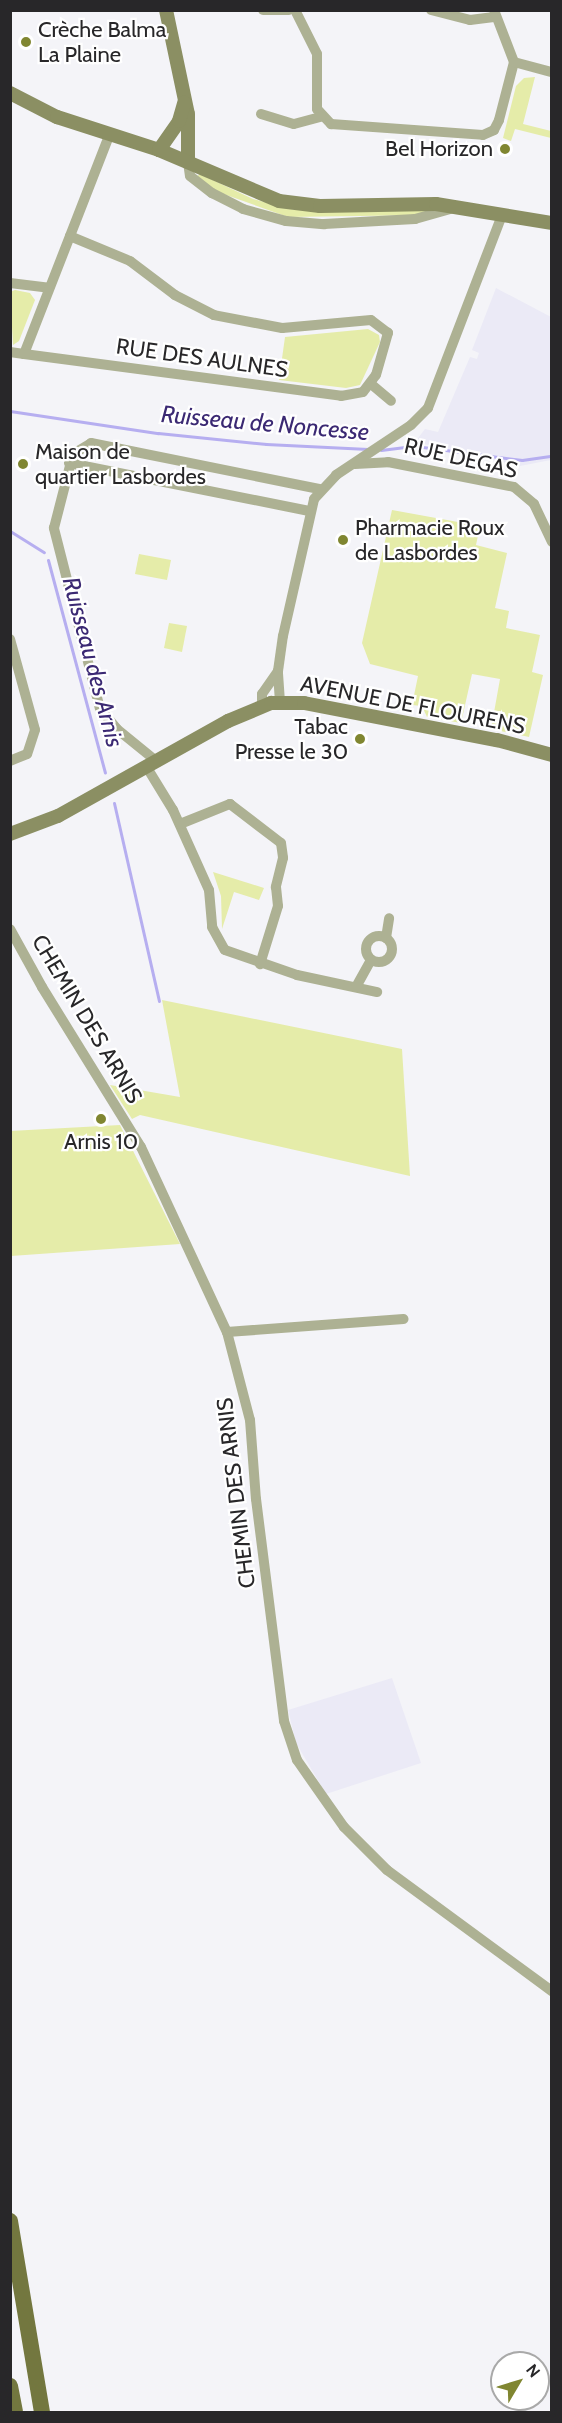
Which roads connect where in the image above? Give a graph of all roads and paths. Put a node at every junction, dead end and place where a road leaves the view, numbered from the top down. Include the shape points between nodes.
1 (166, 10) edge
2 (263, 10) edge
3 (289, 10) edge
4 (295, 10) edge
5 (431, 10) edge
6 (495, 14) edge
7 (514, 62) junction
8 (552, 72) edge
9 (10, 82) edge
10 (10, 93) edge
11 (184, 103) junction
12 (261, 114) dead end
13 (321, 117) junction
14 (110, 133) junction
15 (159, 150) junction
16 (188, 162) junction
17 (457, 207) junction
18 (502, 215) junction
19 (552, 223) edge
20 (70, 236) junction
21 (10, 283) edge
22 (49, 288) junction
23 (10, 352) edge
24 (24, 354) junction
25 (371, 384) junction
26 (391, 401) dead end
27 (69, 463) junction
28 (355, 463) junction
29 (320, 489) junction
30 (309, 511) junction
31 (552, 542) edge
32 (10, 639) edge
33 (278, 671) junction
34 (280, 702) junction
35 (262, 705) junction
36 (552, 754) edge
37 (10, 761) edge
38 (151, 763) junction
39 (180, 824) junction
40 (10, 834) edge
41 (389, 918) dead end
42 (12, 935) edge
43 (386, 938) junction
44 (371, 960) junction
45 (260, 964) junction
46 (356, 987) junction
47 (377, 992) dead end
48 (404, 1319) dead end
49 (227, 1332) junction
50 (552, 1991) edge
51 (10, 2221) edge
52 (10, 2386) edge
53 (15, 2412) edge
54 (42, 2412) edge

1 - 11 street
2 - 3 street
4 - 13 street via 317,54 317,109
5 - 6 street via 470,20
6 - 7 street
7 - 8 street
7 - 13 street via 499,120 494,130 483,135 331,124
9 - 14 street
10 - 14 street via 57,117
11 - 15 street via 178,121
11 - 16 street via 191,142
12 - 13 street via 294,124
14 - 15 street
14 - 20 street
15 - 16 street
16 - 17 street via 256,193 299,205 409,203
16 - 17 street via 186,169 197,183 243,209 307,224 415,219
17 - 18 street
18 - 19 street
18 - 28 street via 431,403 418,419
20 - 22 street
20 - 25 street via 130,261 185,302 214,315 282,328 371,320 388,333
21 - 22 street
22 - 24 street
23 - 24 street, RUE DES AULNES
24 - 25 street, RUE DES AULNES via 341,396 357,394
25 - 26 street
27 - 29 street via 76,450 91,443
27 - 30 street
27 - 38 street via 54,528 100,709
28 - 29 street
28 - 31 street, RUE DEGAS via 388,462 503,484 524,493
29 - 30 street
30 - 33 street
32 - 37 street via 35,730 27,754
33 - 34 street
33 - 35 street via 262,694
34 - 35 street, AVENUE DE FLOURENS
34 - 36 street, AVENUE DE FLOURENS via 497,740
35 - 38 street, AVENUE DE FLOURENS
38 - 39 street
38 - 40 street, AVENUE DE FLOURENS via 58,816
39 - 45 street via 212,897 212,927 219,945 232,955
39 - 45 street via 230,804 281,843 278,906
41 - 43 street
42 - 49 street, CHEMIN DES ARNIS via 141,1147
43 - 44 street via 373,937 367,944
43 - 44 street via 391,955 380,962
44 - 46 street
45 - 46 street
46 - 47 street
48 - 49 street
49 - 50 street, CHEMIN DES ARNIS via 250,1420 284,1721 297,1760 344,1827 387,1870
51 - 54 main road
52 - 53 main road

